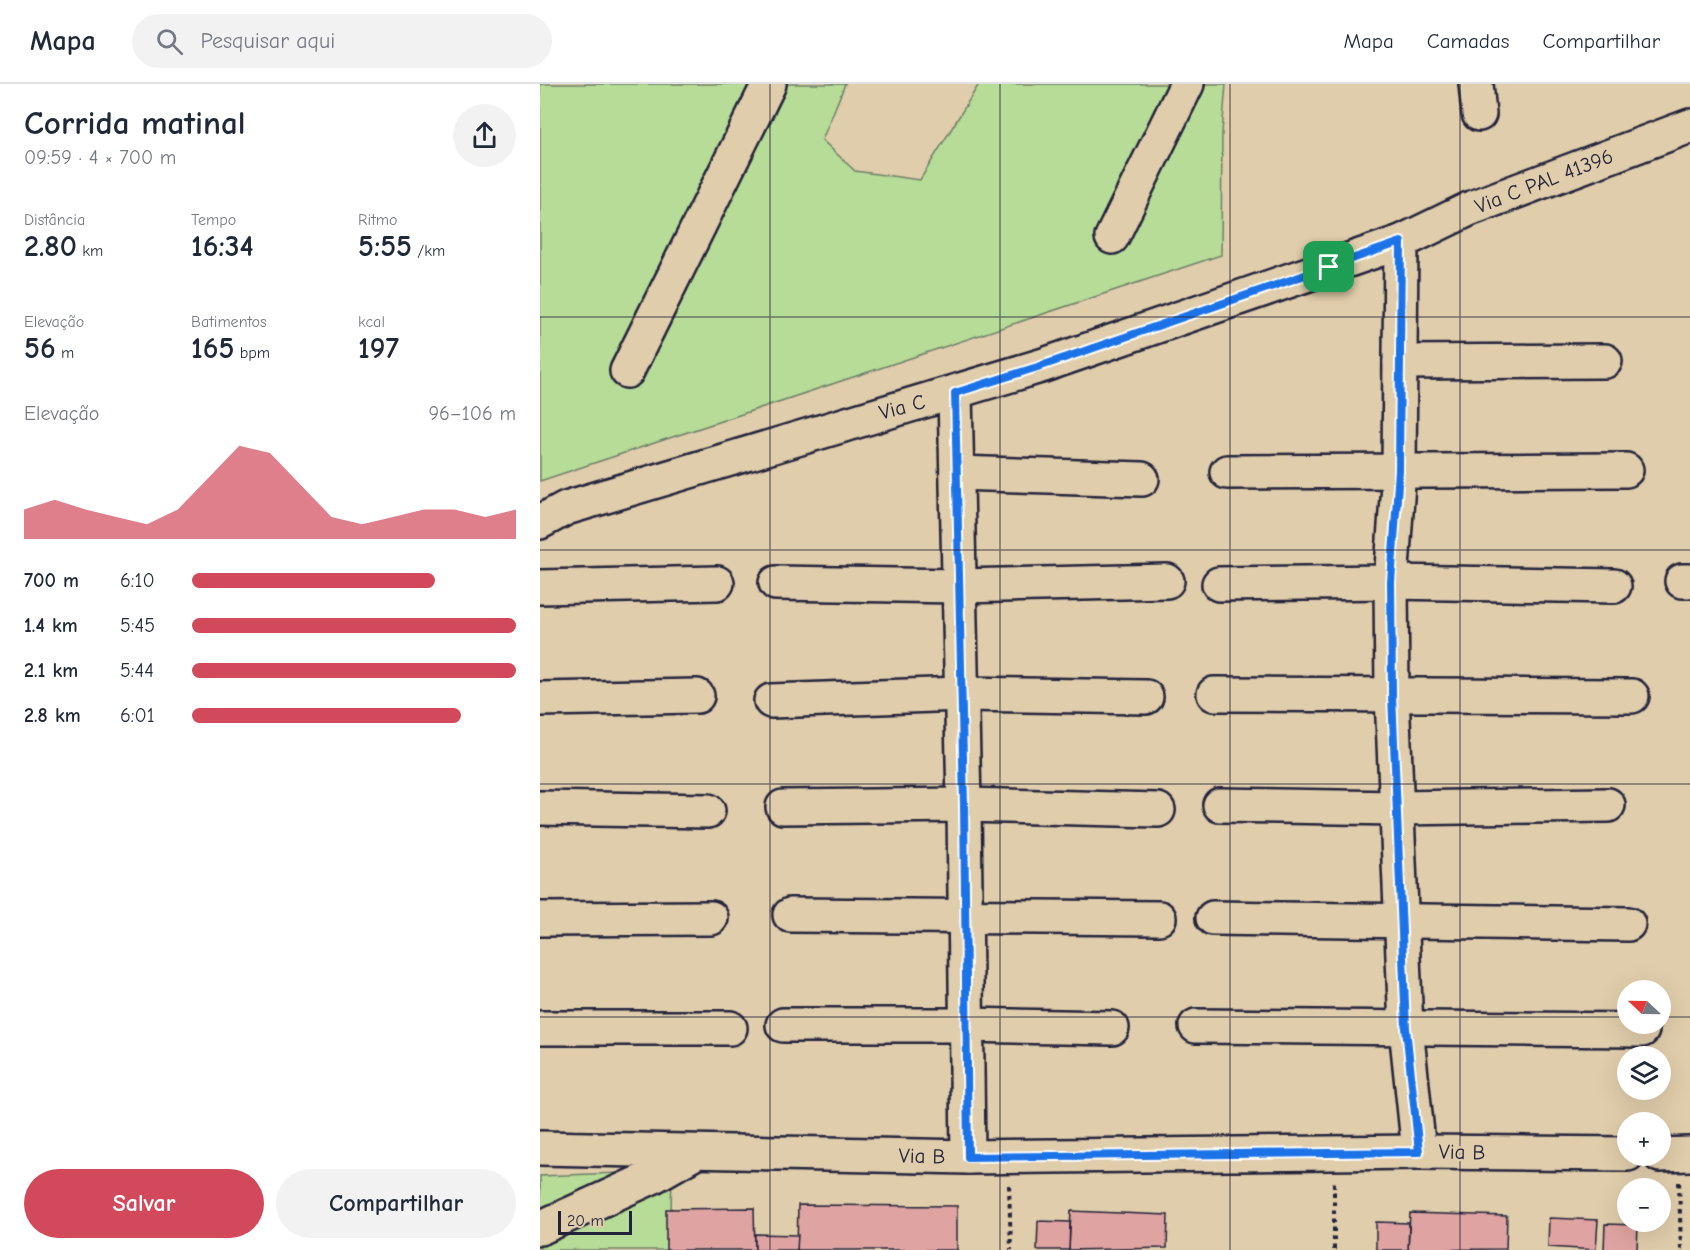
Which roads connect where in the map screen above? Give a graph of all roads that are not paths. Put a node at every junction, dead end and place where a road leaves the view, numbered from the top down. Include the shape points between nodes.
1 (769, 84) edge
2 (1187, 84) edge
3 (1690, 126) edge
4 (1112, 237) dead end
5 (1401, 242) junction
6 (1605, 361) dead end
7 (1400, 362) junction
8 (627, 371) dead end
9 (955, 393) junction
10 (1399, 470) junction
11 (1626, 470) dead end
12 (1227, 472) dead end
13 (957, 473) junction
14 (1142, 479) dead end
15 (540, 522) edge
16 (1167, 581) dead end
17 (1391, 582) junction
18 (776, 583) dead end
19 (717, 584) dead end
20 (1219, 584) dead end
21 (958, 586) junction
22 (1614, 586) dead end
23 (540, 587) edge
24 (961, 694) junction
25 (1214, 694) dead end
26 (1392, 695) junction
27 (697, 696) dead end
28 (1632, 696) dead end
29 (1146, 697) dead end
30 (540, 699) edge
31 (771, 701) dead end
32 (964, 805) junction
33 (1220, 805) dead end
34 (1608, 805) dead end
35 (783, 807) dead end
36 (540, 808) edge
37 (1397, 808) junction
38 (1158, 810) dead end
39 (708, 811) dead end
40 (790, 915) dead end
41 (711, 918) dead end
42 (964, 918) junction
43 (1159, 918) dead end
44 (1213, 918) dead end
45 (540, 919) edge
46 (1400, 919) junction
47 (1628, 924) dead end
48 (783, 1025) dead end
49 (966, 1025) junction
50 (1196, 1026) dead end
51 (540, 1028) edge
52 (730, 1028) dead end
53 (1112, 1028) dead end
54 (1406, 1028) junction
55 (1617, 1030) edge
56 (540, 1148) edge
57 (698, 1151) junction
58 (1419, 1152) junction
59 (1617, 1154) edge
60 (968, 1157) junction
61 (540, 1228) edge

1 - 8 street
2 - 4 street
3 - 5 street, Via C PAL 41396 via 1469,209
5 - 7 street
5 - 9 street, Via C
6 - 7 street
7 - 10 street
9 - 13 street
9 - 15 street, Via C via 577,504
10 - 11 street
10 - 12 street
10 - 17 street
13 - 14 street
13 - 21 street
16 - 21 street
17 - 20 street
17 - 22 street
17 - 26 street
18 - 21 street
19 - 23 street
21 - 24 street
24 - 29 street
24 - 31 street
24 - 32 street
25 - 26 street
26 - 28 street
26 - 37 street
27 - 30 street
32 - 35 street
32 - 38 street
32 - 42 street
33 - 37 street
34 - 37 street
36 - 39 street
37 - 46 street
40 - 42 street
41 - 45 street
42 - 43 street
42 - 49 street
44 - 46 street
46 - 47 street
46 - 54 street
48 - 49 street
49 - 53 street
49 - 60 street
50 - 54 street
51 - 52 street
54 - 55 street
54 - 58 street
56 - 57 street, Via B
57 - 60 street, Via B
57 - 61 street via 652,1177
58 - 59 street, Via B
58 - 60 street, Via B

